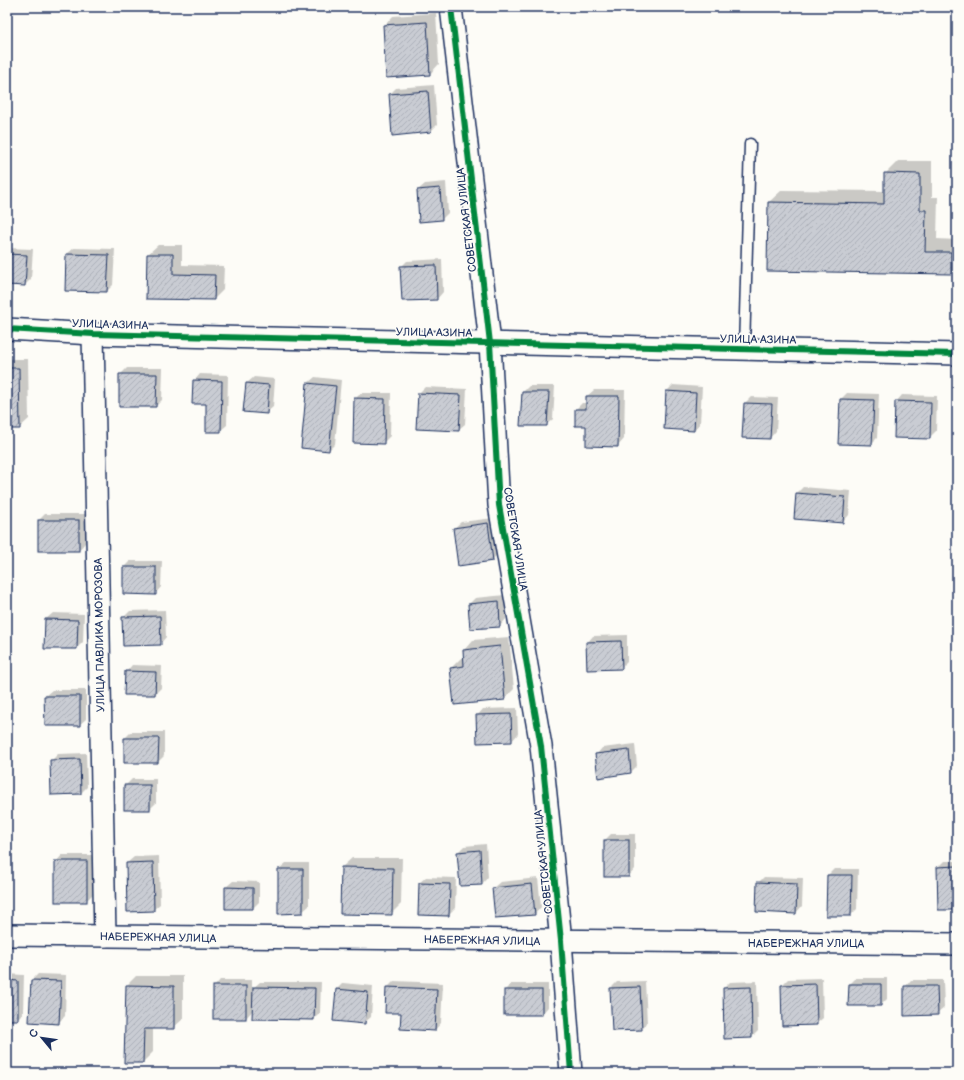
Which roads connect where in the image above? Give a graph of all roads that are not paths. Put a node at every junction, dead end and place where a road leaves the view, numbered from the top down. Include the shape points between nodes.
1 (451, 7) edge
2 (750, 144) dead end
3 (7, 329) edge
4 (93, 334) junction
5 (490, 343) junction
6 (744, 349) junction
7 (957, 354) edge
8 (7, 935) edge
9 (105, 936) junction
10 (561, 941) junction
11 (957, 944) edge
12 (571, 1073) edge

1 - 5 street, СОВЕТСКАЯ УЛИЦА
2 - 6 lane
3 - 4 street, УЛИЦА АЗИНА
4 - 5 street, УЛИЦА АЗИНА
4 - 9 street, УЛИЦА ПАВЛИКА МОРОЗОВА
5 - 6 street, УЛИЦА АЗИНА
5 - 10 street, СОВЕТСКАЯ УЛИЦА via 499,505 541,746
6 - 7 street, УЛИЦА АЗИНА
8 - 9 street, НАБЕРЕЖНАЯ УЛИЦА
9 - 10 street, НАБЕРЕЖНАЯ УЛИЦА
10 - 11 street, НАБЕРЕЖНАЯ УЛИЦА
10 - 12 street, СОВЕТСКАЯ УЛИЦА

